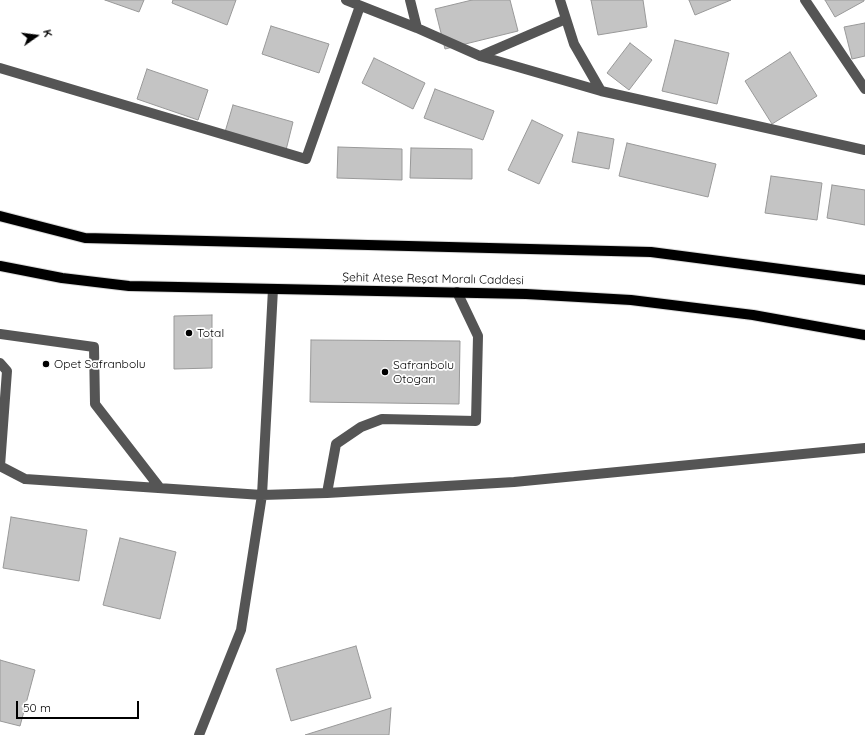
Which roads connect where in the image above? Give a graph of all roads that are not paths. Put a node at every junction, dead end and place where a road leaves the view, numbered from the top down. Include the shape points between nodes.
1 (346, 0) edge
2 (410, 0) edge
3 (560, 0) edge
4 (805, 0) edge
5 (360, 6) junction
6 (566, 19) junction
7 (417, 28) junction
8 (480, 56) junction
9 (0, 68) edge
10 (865, 89) edge
11 (601, 91) junction
12 (865, 150) edge
13 (0, 216) edge
14 (0, 266) edge
15 (865, 280) edge
16 (273, 289) junction
17 (457, 292) junction
18 (0, 334) edge
19 (865, 335) edge
20 (0, 362) edge
21 (865, 448) edge
22 (0, 466) edge
23 (160, 488) junction
24 (328, 493) junction
25 (262, 495) junction
26 (199, 735) edge

1 - 5 street
2 - 7 street
3 - 6 street
4 - 10 street
5 - 7 street
5 - 9 street via 306,159
6 - 8 street
6 - 11 street via 574,44
7 - 8 street
8 - 11 street
11 - 12 street
13 - 15 main road via 86,238 651,252
14 - 16 main road, Şehit Ateşe Reşat Moralı Caddesi via 62,278 129,286
16 - 17 main road, Şehit Ateşe Reşat Moralı Caddesi
16 - 25 street
17 - 19 main road, Şehit Ateşe Reşat Moralı Caddesi via 631,300 753,315
17 - 24 street via 478,336 476,421 382,419 361,427 336,444
18 - 23 street via 94,347 95,404
20 - 22 street via 7,370
21 - 24 street via 514,482
22 - 23 street via 25,479
23 - 25 street
24 - 25 street
25 - 26 street via 241,630

